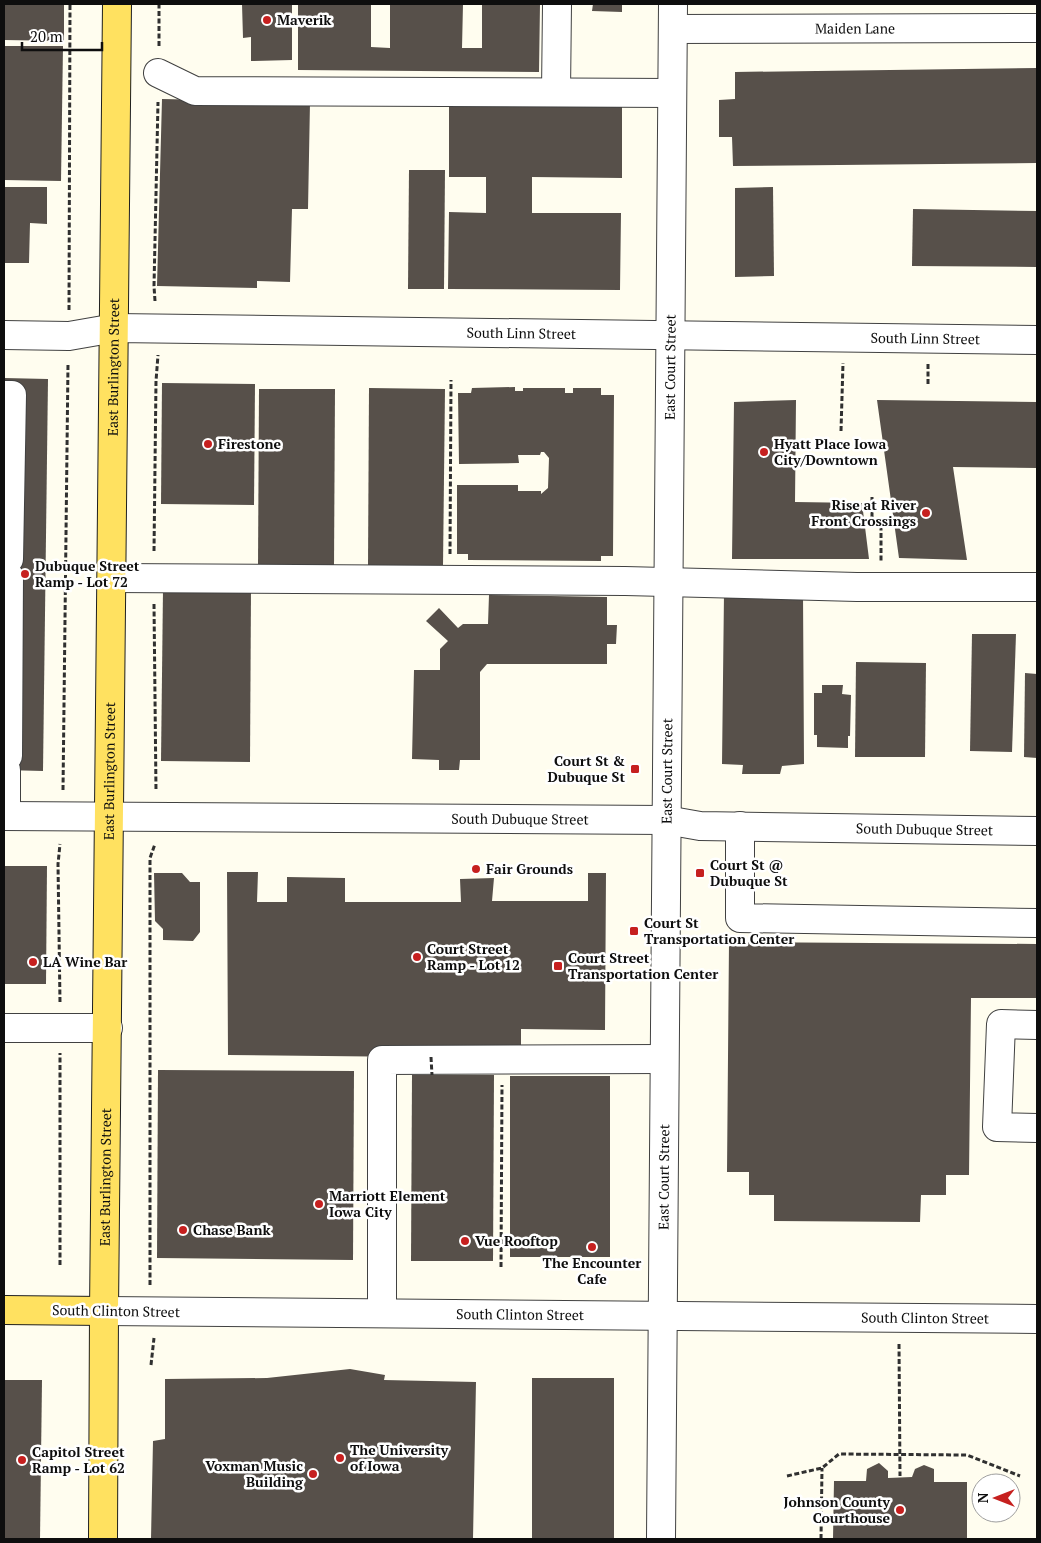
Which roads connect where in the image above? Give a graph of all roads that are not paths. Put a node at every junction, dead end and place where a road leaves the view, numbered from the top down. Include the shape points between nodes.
1 (117, 4) edge
2 (557, 4) edge
3 (673, 16) edge
4 (1037, 28) edge
5 (158, 73) road end
6 (556, 92) junction
7 (672, 93) junction
8 (115, 328) junction
9 (4, 335) edge
10 (670, 335) junction
11 (1037, 340) edge
12 (4, 395) edge
13 (6, 568) edge
14 (112, 578) junction
15 (668, 583) junction
16 (1037, 587) edge
17 (5, 763) edge
18 (5, 816) edge
19 (109, 816) junction
20 (666, 820) junction
21 (740, 826) junction
22 (1037, 831) edge
23 (1037, 923) edge
24 (1037, 1025) edge
25 (4, 1028) edge
26 (108, 1028) junction
27 (664, 1060) junction
28 (1037, 1128) edge
29 (4, 1310) edge
30 (104, 1311) junction
31 (382, 1313) junction
32 (662, 1316) junction
33 (1037, 1319) edge
34 (103, 1539) edge
35 (661, 1539) edge

1 - 8 main road, East Burlington Street
2 - 6 street
3 - 4 street, Maiden Lane
3 - 7 street, East Court Street
5 - 6 street via 195,91
6 - 7 street
7 - 10 street, East Court Street
8 - 9 street, South Linn Street via 69,336
8 - 10 street, South Linn Street
8 - 14 main road, East Burlington Street
10 - 11 street, South Linn Street
10 - 15 street, East Court Street
12 - 13 street via 12,395 9,559
13 - 17 street via 8,756
14 - 15 street
14 - 19 main road, East Burlington Street
15 - 16 street
15 - 20 street, East Court Street
17 - 18 street
18 - 19 street, South Dubuque Street
19 - 20 street, South Dubuque Street
19 - 26 main road, East Burlington Street
20 - 21 street, South Dubuque Street via 700,826
20 - 27 street, East Court Street
21 - 22 street, South Dubuque Street
21 - 23 street via 740,918
24 - 28 street via 1001,1024 997,1127
25 - 26 street
26 - 30 main road, East Burlington Street
27 - 31 street via 382,1060
27 - 32 street, East Court Street
29 - 30 main road, South Clinton Street
30 - 31 street, South Clinton Street
30 - 34 main road, East Burlington Street
31 - 32 street, South Clinton Street
32 - 33 street, South Clinton Street
32 - 35 street, East Court Street

